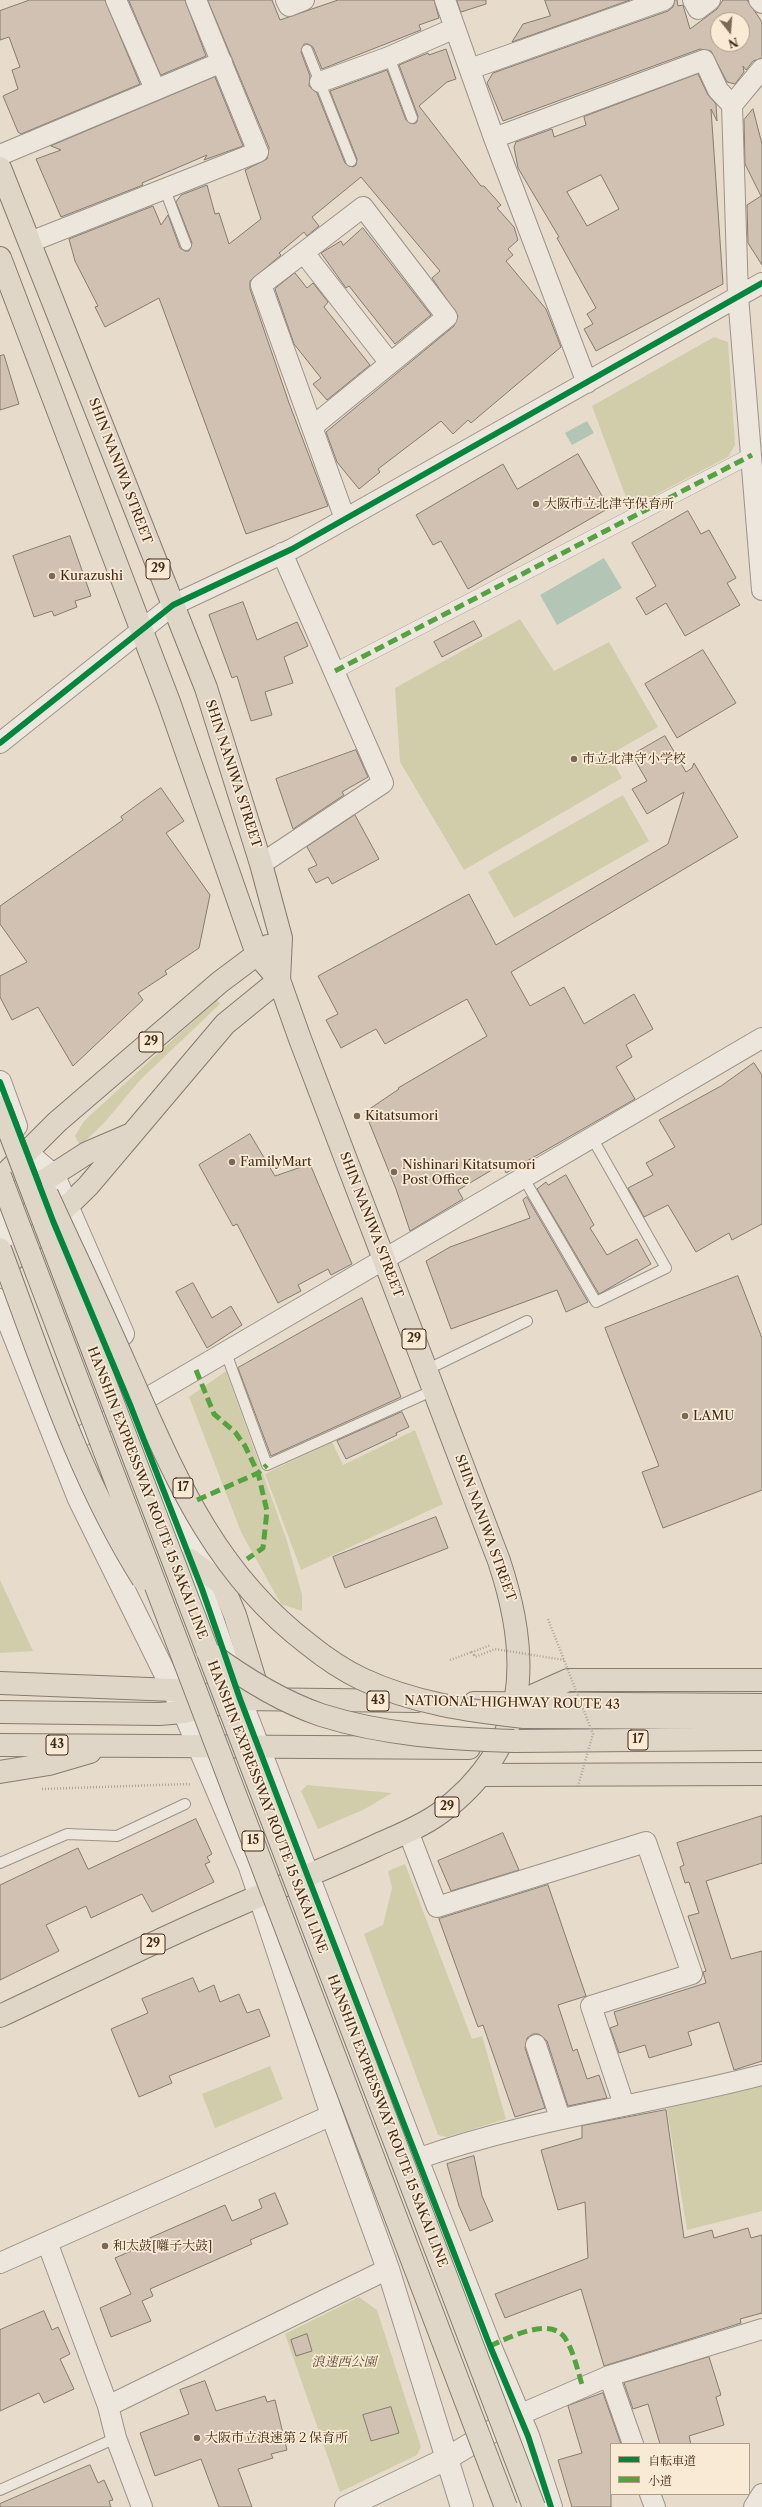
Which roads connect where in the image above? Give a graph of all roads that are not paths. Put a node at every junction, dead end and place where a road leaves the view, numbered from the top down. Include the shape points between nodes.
1 (116, 0) edge
2 (196, 0) edge
3 (286, 0) edge
4 (304, 0) edge
5 (445, 0) edge
6 (664, 0) edge
7 (693, 0) edge
8 (710, 0) edge
9 (759, 0) edge
10 (762, 3) edge
11 (455, 28) junction
12 (307, 50) dead end
13 (389, 58) junction
14 (222, 62) junction
15 (470, 69) junction
16 (762, 69) edge
17 (320, 82) junction
18 (156, 89) junction
19 (732, 105) junction
20 (412, 118) dead end
21 (494, 138) junction
22 (0, 155) edge
23 (351, 161) dead end
24 (0, 168) edge
25 (165, 190) junction
26 (5, 196) edge
27 (30, 242) junction
28 (186, 245) dead end
29 (304, 253) junction
30 (0, 258) edge
31 (762, 283) edge
32 (738, 296) junction
33 (390, 363) junction
34 (587, 383) junction
35 (312, 427) junction
36 (752, 455) junction
37 (344, 519) junction
38 (282, 553) junction
39 (762, 581) edge
40 (173, 605) junction
41 (142, 631) junction
42 (335, 671) junction
43 (0, 744) edge
44 (262, 864) junction
45 (281, 938) junction
46 (257, 954) junction
47 (280, 980) junction
48 (762, 1038) edge
49 (0, 1082) edge
50 (0, 1094) edge
51 (0, 1107) edge
52 (134, 1133) junction
53 (591, 1136) junction
54 (26, 1152) junction
55 (0, 1176) edge
56 (523, 1177) junction
57 (46, 1180) junction
58 (5, 1191) edge
59 (60, 1214) junction
60 (0, 1250) edge
61 (384, 1260) junction
62 (0, 1272) edge
63 (0, 1300) edge
64 (527, 1321) dead end
65 (226, 1352) junction
66 (426, 1370) junction
67 (434, 1390) junction
68 (150, 1396) junction
69 (131, 1407) junction
70 (58, 1450) junction
71 (190, 1560) junction
72 (222, 1584) junction
73 (762, 1680) edge
74 (0, 1683) edge
75 (174, 1690) junction
76 (251, 1699) junction
77 (515, 1704) junction
78 (762, 1705) edge
79 (0, 1712) edge
80 (184, 1712) junction
81 (762, 1718) edge
82 (762, 1739) edge
83 (0, 1745) edge
84 (199, 1745) junction
85 (114, 1746) junction
86 (258, 1746) junction
87 (500, 1749) junction
88 (762, 1749) edge
89 (0, 1772) edge
90 (762, 1774) edge
91 (480, 1775) junction
92 (185, 1804) dead end
93 (408, 1831) junction
94 (0, 1863) edge
95 (308, 1876) junction
96 (260, 1896) junction
97 (0, 2016) edge
98 (536, 2045) dead end
99 (762, 2075) edge
100 (624, 2105) junction
101 (332, 2115) junction
102 (560, 2118) junction
103 (417, 2159) junction
104 (48, 2242) junction
105 (0, 2263) edge
106 (388, 2269) junction
107 (762, 2329) edge
108 (609, 2376) junction
109 (108, 2406) junction
110 (519, 2415) junction
111 (116, 2438) junction
112 (633, 2443) edge
113 (446, 2459) junction
114 (0, 2490) edge
115 (762, 2494) edge
116 (650, 2495) edge
117 (142, 2507) edge
118 (346, 2507) edge
119 (462, 2507) edge
120 (506, 2507) edge
121 (534, 2507) edge
122 (551, 2507) edge
123 (655, 2507) edge
124 (754, 2507) edge

1 - 18 street
2 - 14 street
3 - 4 street via 289,6
5 - 11 street
6 - 15 street
7 - 8 street via 698,9
9 - 10 street
11 - 13 street
11 - 15 street
12 - 17 lane
13 - 17 street
13 - 20 lane
14 - 18 street
14 - 25 street via 258,152
15 - 21 street
16 - 19 street
17 - 23 lane
18 - 22 street
19 - 21 street via 718,90 704,60
19 - 32 street
21 - 34 street
24 - 26 main road, SHIN NANIWA STREET / 29
25 - 27 street
25 - 28 lane
26 - 27 main road, SHIN NANIWA STREET / 29
27 - 40 main road, SHIN NANIWA STREET / 29
29 - 33 street
29 - 33 street via 363,207 447,317
29 - 35 street via 262,285
30 - 41 main road, SHIN NANIWA STREET / 29
31 - 32 street
32 - 34 street
32 - 36 street
33 - 35 street
34 - 37 street
35 - 37 street
36 - 39 street
36 - 42 street
37 - 38 street
38 - 40 street
38 - 42 street
40 - 41 street
40 - 44 main road, SHIN NANIWA STREET / 29 via 206,688
41 - 43 street
41 - 46 main road, SHIN NANIWA STREET / 29
42 - 44 street via 383,783
44 - 45 main road, SHIN NANIWA STREET / 29
45 - 46 main road, 29
45 - 47 main road, SHIN NANIWA STREET / 29
46 - 47 main road, SHIN NANIWA STREET / 29
46 - 54 main road, 29 via 220,982
47 - 52 main road via 225,1024
47 - 61 main road, SHIN NANIWA STREET / 29 via 302,1046
48 - 53 street
49 - 54 street
50 - 81 main road, 17, bridge via 196,1515 226,1562 284,1626 322,1655 361,1679 402,1695 436,1704 524,1717
51 - 121 main road, HANSHIN EXPRESSWAY ROUTE 15 SAKAI LINE / 15, bridge
52 - 57 main road via 87,1153
52 - 59 main road
53 - 56 street
53 - 56 lane via 666,1268 596,1302
54 - 57 street
54 - 58 main road, 29
55 - 120 main road, HANSHIN EXPRESSWAY ROUTE 15 SAKAI LINE / 15, bridge
56 - 61 street
57 - 58 main road
57 - 59 street
58 - 60 street
59 - 62 main road
59 - 68 street
59 - 69 street
60 - 82 main road, 17, bridge via 79,1454 124,1549 147,1585 175,1620 207,1651 242,1677 320,1715 409,1735 521,1741
61 - 65 street
61 - 66 main road, SHIN NANIWA STREET / 29
63 - 70 street
64 - 66 lane
65 - 67 lane via 267,1465
65 - 68 street
66 - 67 main road, SHIN NANIWA STREET / 29
67 - 77 main road, SHIN NANIWA STREET / 29 via 513,1608 519,1642
68 - 69 street
68 - 72 street via 204,1544
69 - 70 street
69 - 71 street
70 - 75 street via 95,1534
71 - 72 main road
71 - 76 street
72 - 76 main road via 235,1615
73 - 77 main road via 568,1680
74 - 75 main road
75 - 76 main road
75 - 80 street
76 - 77 main road, NATIONAL HIGHWAY ROUTE 43 / 43
76 - 80 main road, NATIONAL HIGHWAY ROUTE 43 / 43
76 - 86 street
77 - 78 main road, NATIONAL HIGHWAY ROUTE 43 / 43
77 - 87 main road, SHIN NANIWA STREET / 29
79 - 80 main road, NATIONAL HIGHWAY ROUTE 43 / 43
80 - 84 street
83 - 85 main road, 43
84 - 85 main road, 43
84 - 86 main road, 43
84 - 96 street
85 - 89 main road via 49,1764
86 - 87 main road, 43
86 - 95 street
87 - 88 main road, 43
87 - 91 main road, SHIN NANIWA STREET / 29
90 - 91 main road
91 - 93 main road, SHIN NANIWA STREET / 29 via 440,1813
92 - 94 lane via 117,1836 67,1834
93 - 95 main road, SHIN NANIWA STREET / 29
93 - 100 street via 437,1907 646,1842 692,1974 591,2006
95 - 96 main road, SHIN NANIWA STREET / 29
95 - 103 street
96 - 97 main road, SHIN NANIWA STREET / 29
96 - 101 street
98 - 102 street
99 - 100 street
100 - 102 street
101 - 104 street
101 - 106 street
102 - 103 street
103 - 110 street
104 - 105 street
104 - 109 street
106 - 109 street
106 - 113 street
107 - 108 street
108 - 110 street
108 - 112 street
109 - 111 street
110 - 113 street
110 - 122 street
111 - 114 lane
111 - 117 street
113 - 118 street
113 - 119 street
115 - 124 street
116 - 123 street

